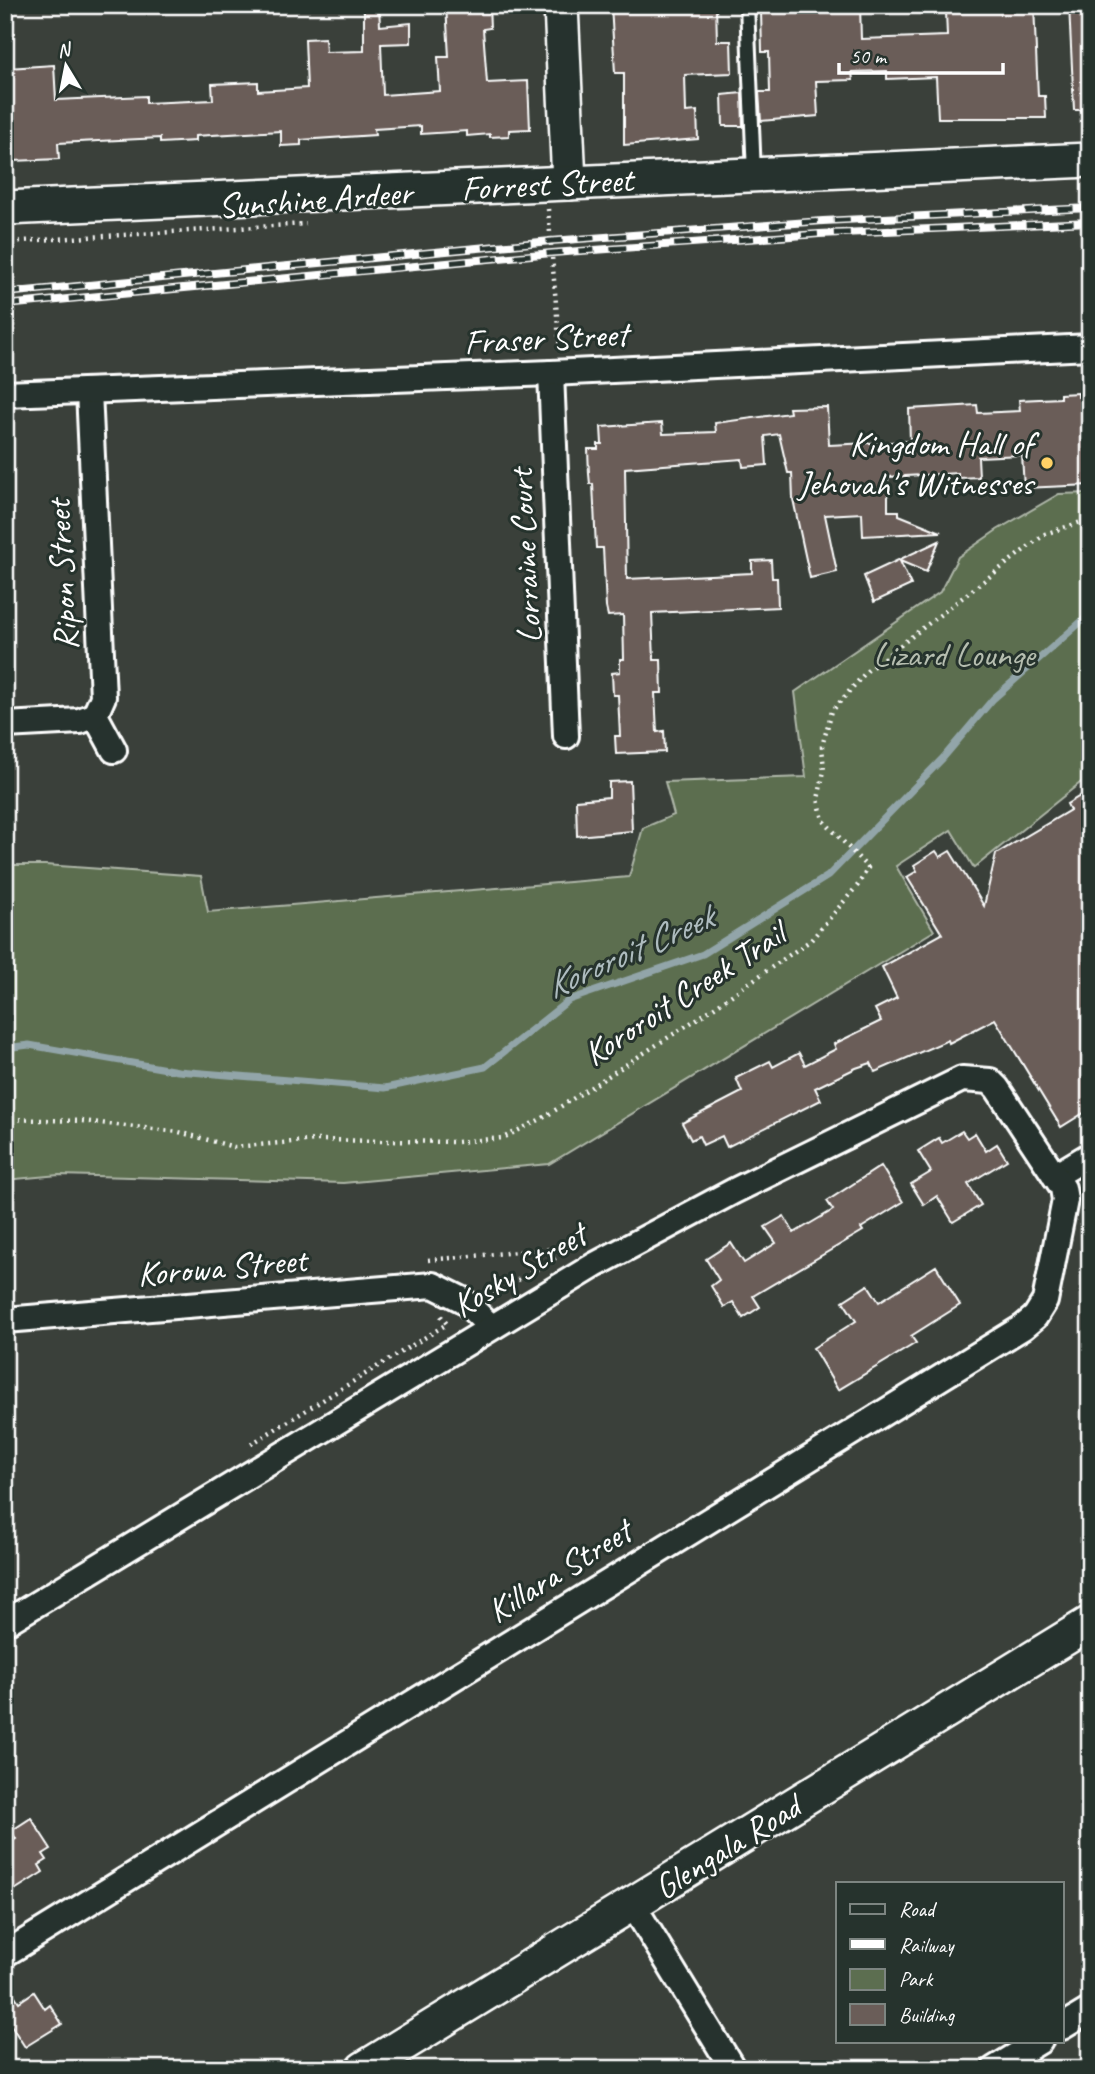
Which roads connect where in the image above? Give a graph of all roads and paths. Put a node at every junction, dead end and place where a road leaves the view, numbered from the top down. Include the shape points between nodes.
1 (561, 5) edge
2 (747, 5) edge
3 (1090, 160) edge
4 (754, 175) junction
5 (569, 183) junction
6 (5, 208) edge
7 (534, 210) dead end
8 (317, 224) dead end
9 (5, 242) edge
10 (1090, 347) edge
11 (557, 373) junction
12 (89, 391) junction
13 (5, 394) edge
14 (1090, 519) edge
15 (95, 715) junction
16 (5, 724) edge
17 (566, 736) dead end
18 (114, 750) dead end
19 (5, 1119) edge
20 (1090, 1156) edge
21 (1090, 1171) edge
22 (1059, 1182) junction
23 (439, 1298) junction
24 (5, 1320) edge
25 (482, 1333) junction
26 (249, 1445) dead end
27 (5, 1623) edge
28 (1090, 1623) edge
29 (634, 1905) junction
30 (5, 1954) edge
31 (1090, 2010) edge
32 (1064, 2026) edge
33 (1038, 2042) edge
34 (363, 2069) edge
35 (733, 2069) edge
36 (994, 2069) edge

1 - 5 street
2 - 4 lane
3 - 4 street, Forrest Street
4 - 5 street, Forrest Street
5 - 6 street, Forrest Street
7 - 11 path via 548,209
8 - 9 path, Sunshine Ardeer
10 - 11 street, Fraser Street
11 - 12 street, Fraser Street
11 - 17 street, Lorraine Court
12 - 13 street, Fraser Street
12 - 15 street, Ripon Street via 103,697
14 - 19 path, Kororoit Creek Trail via 1045,534 867,671 832,711 822,746 824,771 818,799 823,820 868,868 811,940 543,1118 503,1138 457,1142 316,1140 234,1147 155,1129
15 - 16 street via 80,721
15 - 18 street
20 - 22 street
21 - 22 street
22 - 25 street, Kosky Street via 997,1088 990,1081 962,1079 595,1265
22 - 30 street, Killara Street via 1064,1215 1045,1301 1023,1327
23 - 24 street, Korowa Street via 420,1285
23 - 25 street via 463,1300
23 - 26 path via 447,1324
25 - 27 street, Kosky Street
28 - 29 street, Glengala Road
29 - 34 street, Glengala Road
29 - 35 street
31 - 32 street
33 - 36 street

